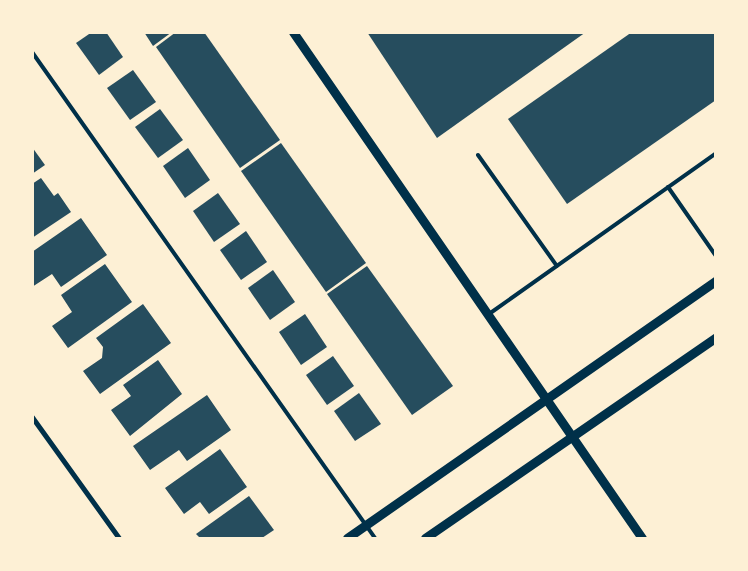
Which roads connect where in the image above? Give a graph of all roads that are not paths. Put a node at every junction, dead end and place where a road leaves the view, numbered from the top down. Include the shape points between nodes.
1 (292, 32) edge
2 (32, 52) edge
3 (716, 153) edge
4 (478, 155) dead end
5 (668, 187) junction
6 (716, 256) edge
7 (557, 266) junction
8 (716, 281) edge
9 (489, 314) junction
10 (716, 337) edge
11 (547, 398) junction
12 (32, 417) edge
13 (570, 435) junction
14 (366, 526) junction
15 (119, 538) edge
16 (347, 538) edge
17 (375, 538) edge
18 (425, 538) edge
19 (642, 538) edge

1 - 9 street
2 - 14 lane
3 - 5 lane
4 - 7 lane
5 - 6 lane
5 - 7 lane
7 - 9 lane
8 - 11 street
9 - 11 street
10 - 13 street
11 - 13 street
11 - 14 street
12 - 15 street
13 - 18 street
13 - 19 street
14 - 16 street
14 - 17 lane

